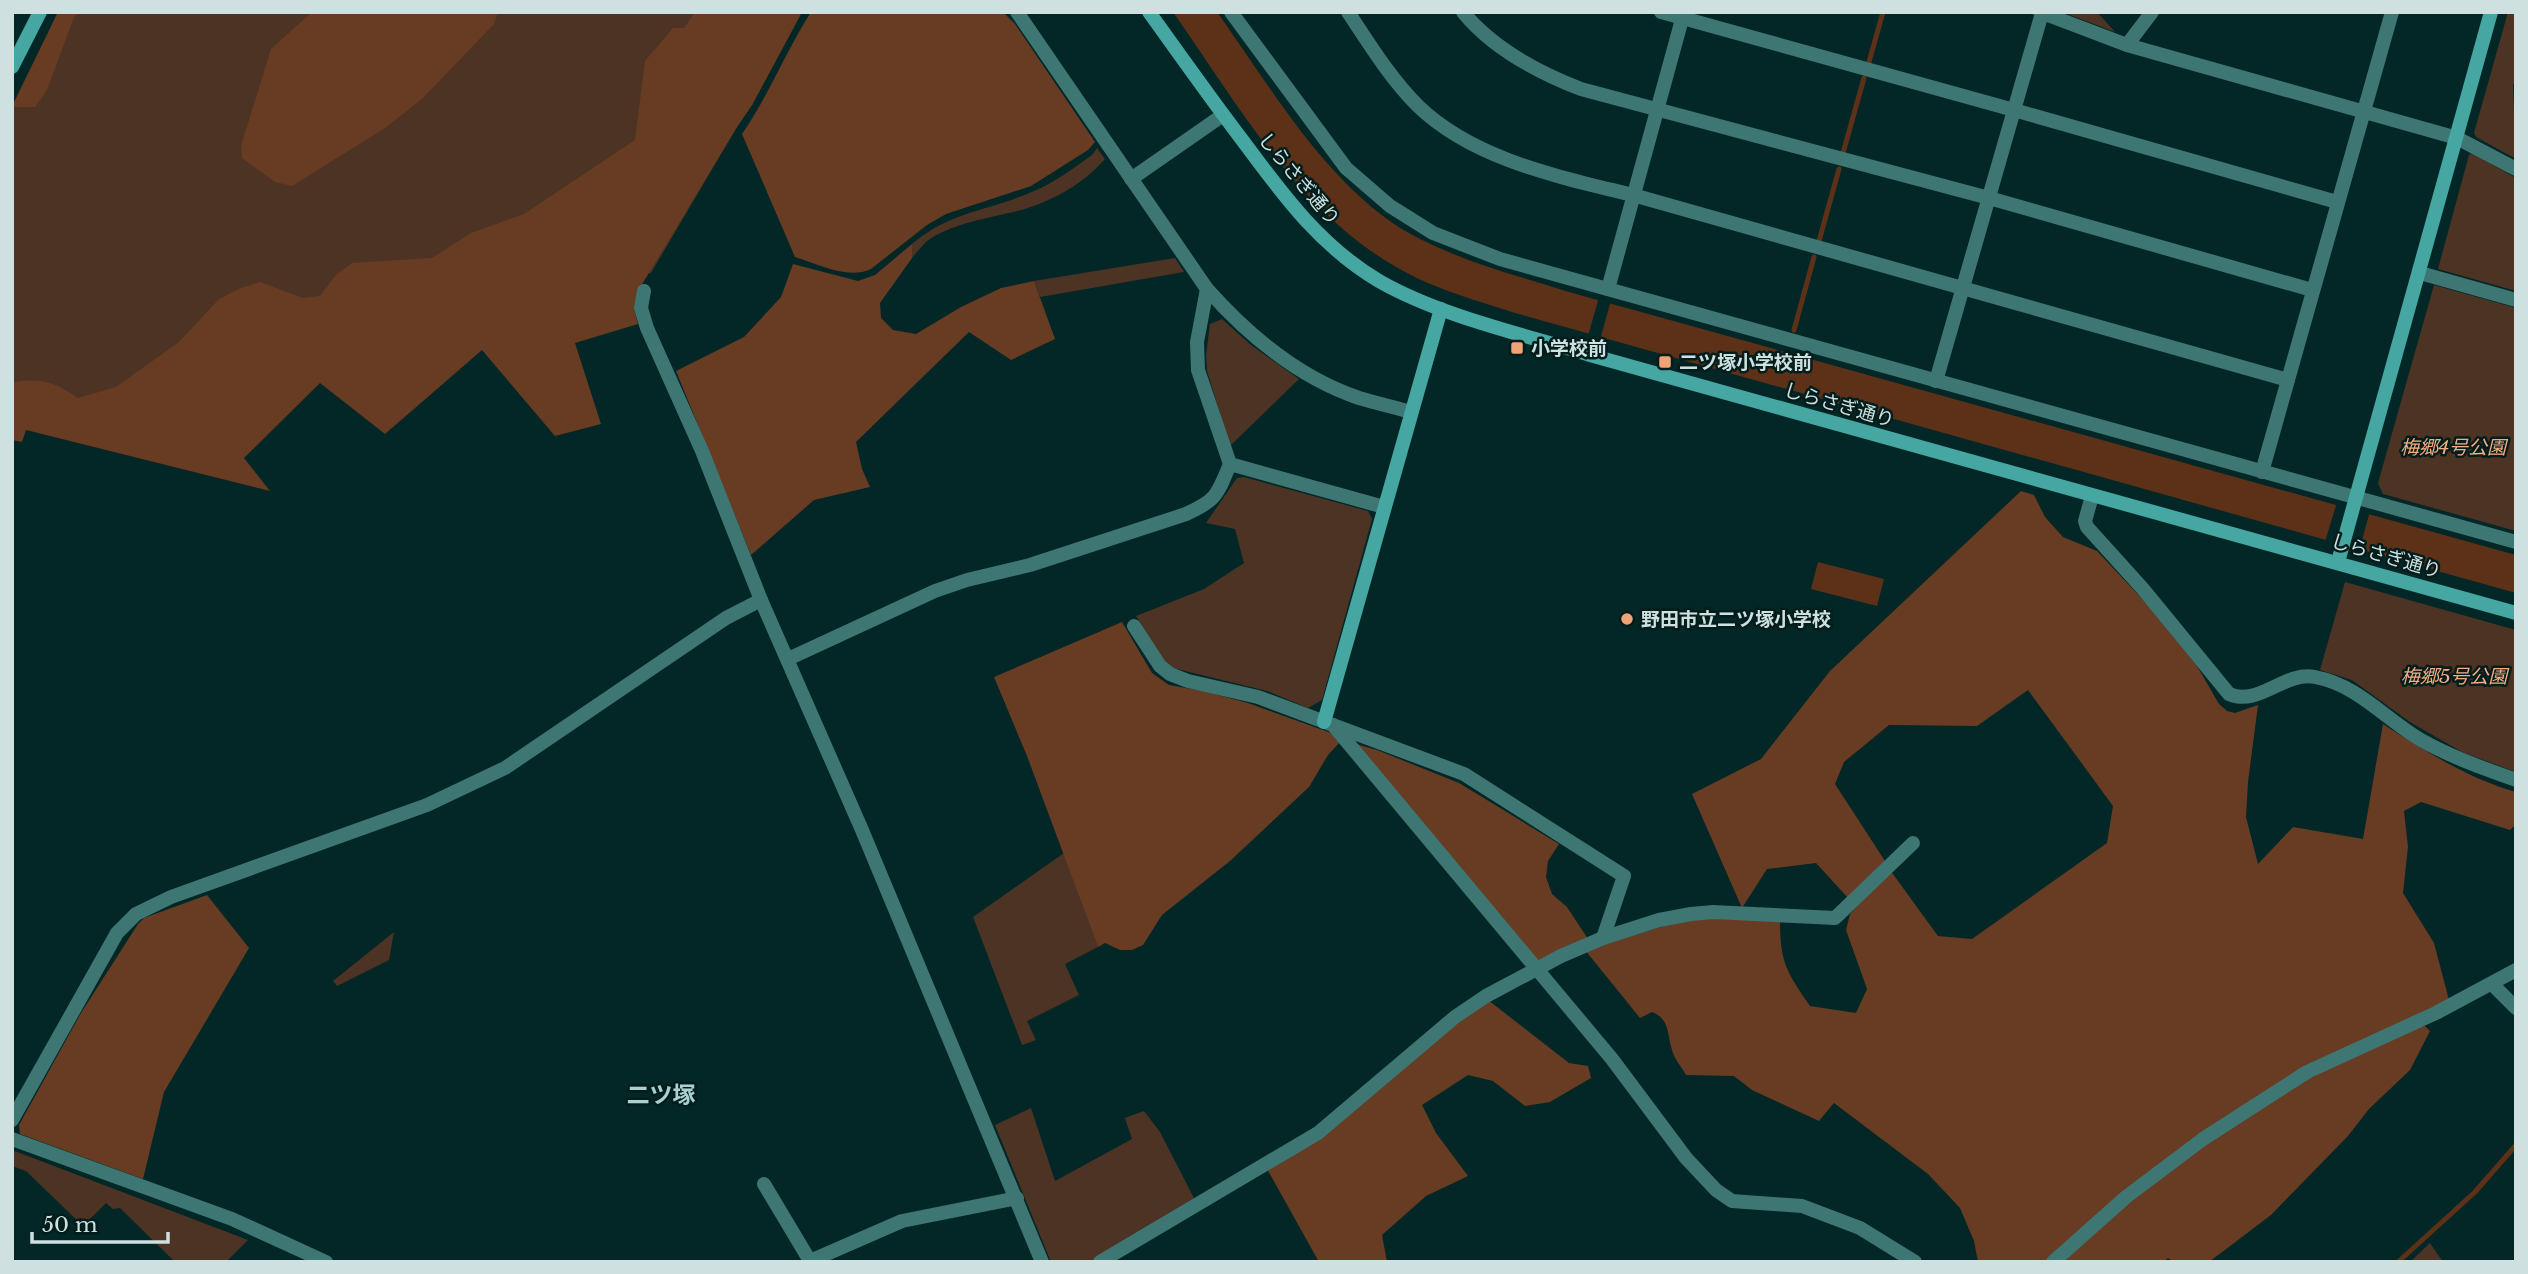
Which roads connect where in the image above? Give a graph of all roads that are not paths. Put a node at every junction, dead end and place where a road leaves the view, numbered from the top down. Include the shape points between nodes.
1 (40, 12) edge
2 (1017, 12) edge
3 (1149, 12) edge
4 (1231, 12) edge
5 (1348, 12) edge
6 (1462, 12) edge
7 (1661, 12) edge
8 (2152, 12) edge
9 (2392, 12) edge
10 (2491, 12) edge
11 (2041, 13) edge
12 (1683, 15) edge
13 (2127, 45) junction
14 (12, 67) edge
15 (1658, 109) junction
16 (2014, 110) junction
17 (2365, 113) junction
18 (1223, 115) junction
19 (2457, 138) junction
20 (2516, 169) edge
21 (1131, 179) junction
22 (1633, 195) junction
23 (1989, 198) junction
24 (2337, 202) junction
25 (2420, 273) junction
26 (1207, 289) junction
27 (1608, 289) junction
28 (1963, 290) junction
29 (2312, 290) junction
30 (644, 291) dead end
31 (2516, 300) edge
32 (1441, 309) junction
33 (2288, 380) junction
34 (1936, 381) junction
35 (1411, 412) junction
36 (1230, 464) junction
37 (2262, 472) junction
38 (2092, 496) junction
39 (2355, 503) junction
40 (1384, 507) junction
41 (2516, 542) edge
42 (2338, 562) junction
43 (761, 600) junction
44 (2516, 613) edge
45 (1134, 626) dead end
46 (788, 659) junction
47 (1328, 724) junction
48 (2516, 779) edge
49 (1913, 842) dead end
50 (1603, 938) junction
51 (1536, 969) junction
52 (2516, 970) edge
53 (2492, 984) junction
54 (2516, 1008) edge
55 (12, 1120) edge
56 (12, 1139) edge
57 (764, 1184) dead end
58 (1017, 1198) junction
59 (809, 1261) edge
60 (326, 1262) edge
61 (1042, 1262) edge
62 (1100, 1262) edge
63 (1915, 1262) edge
64 (2053, 1262) edge

1 - 14 street
2 - 21 street
3 - 18 street, しらさぎ通り
4 - 27 street via 1346,168 1390,206 1463,246
5 - 22 street via 1387,71 1420,107 1451,130 1496,156
6 - 15 street via 1505,51 1554,79
7 - 12 street
8 - 13 street
9 - 17 street
10 - 19 street
11 - 13 street
11 - 16 street
12 - 15 street
12 - 16 street
13 - 17 street
15 - 22 street
15 - 23 street
16 - 23 street
16 - 24 street
17 - 19 street
17 - 24 street
18 - 21 street
18 - 32 street, しらさぎ通り via 1301,216 1336,251 1378,280
19 - 20 street
19 - 25 street
21 - 26 street
22 - 27 street
22 - 28 street
23 - 28 street
23 - 29 street
24 - 29 street
25 - 31 street
25 - 39 street
26 - 35 street via 1277,355 1315,378 1356,397
26 - 36 street via 1197,342 1198,370
27 - 34 street
28 - 33 street
28 - 34 street
29 - 33 street
30 - 43 street via 641,308 648,328
32 - 35 street
32 - 38 street, しらさぎ通り
33 - 37 street
34 - 37 street
35 - 40 street
36 - 40 street
36 - 46 street via 1209,504 1030,565 934,591
37 - 39 street
38 - 42 street, しらさぎ通り
38 - 48 street via 2087,527 2229,694 2248,698 2299,677 2328,681 2348,688 2419,739
39 - 41 street
39 - 42 street
40 - 47 street
42 - 44 street, しらさぎ通り
43 - 46 street
43 - 55 street via 726,618 515,761 470,786 135,914 117,933
45 - 47 street via 1170,674 1258,697
46 - 58 street
47 - 50 street via 1464,774 1624,876
47 - 51 street
49 - 50 street via 1835,918 1702,913 1659,920
50 - 51 street
51 - 62 street via 1455,1017 1318,1133
51 - 63 street via 1716,1190 1732,1201 1802,1206 1860,1228
52 - 53 street
53 - 54 street
53 - 64 street via 2297,1078 2203,1139 2126,1197
56 - 60 street via 232,1219
57 - 59 street
58 - 59 street via 902,1222
58 - 61 street

